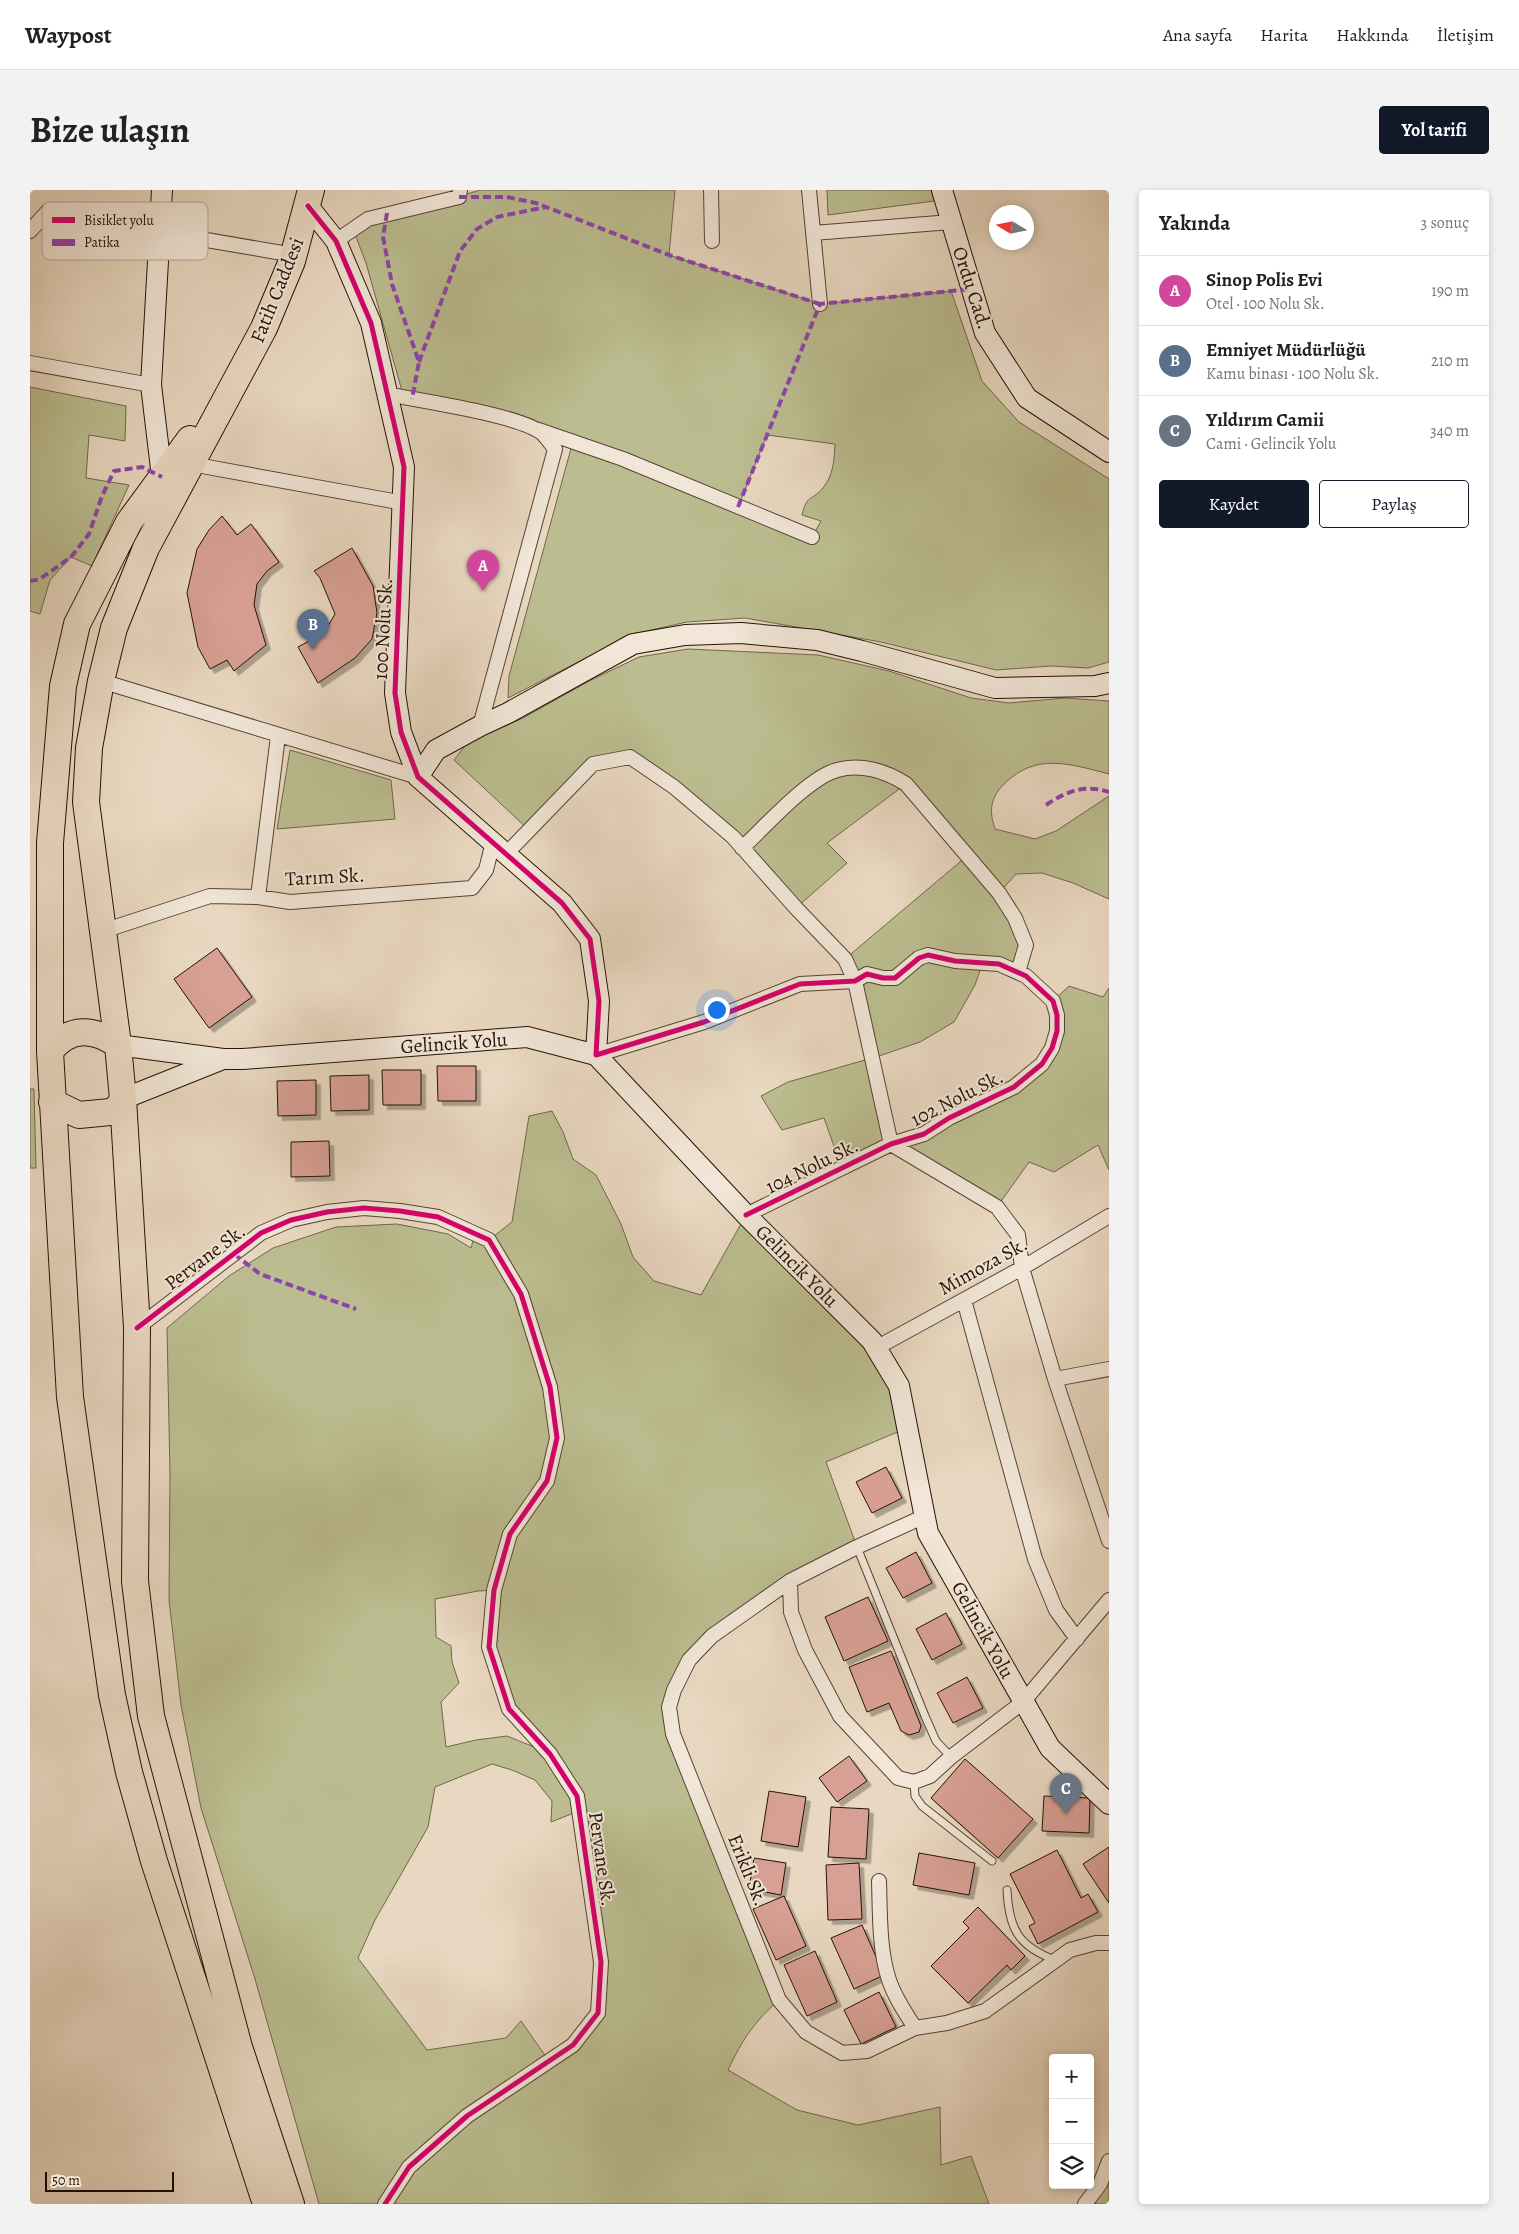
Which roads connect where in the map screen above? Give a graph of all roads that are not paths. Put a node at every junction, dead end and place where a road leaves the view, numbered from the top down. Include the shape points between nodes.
1 (711, 190) edge
2 (809, 190) edge
3 (459, 194) edge
4 (944, 194) edge
5 (310, 198) edge
6 (42, 218) edge
7 (950, 222) junction
8 (30, 231) edge
9 (813, 233) junction
10 (208, 240) edge
11 (336, 241) junction
12 (712, 241) dead end
13 (294, 255) junction
14 (158, 260) edge
15 (820, 304) dead end
16 (248, 360) junction
17 (30, 364) edge
18 (151, 385) junction
19 (387, 394) junction
20 (526, 426) junction
21 (1109, 452) edge
22 (191, 464) junction
23 (162, 477) junction
24 (404, 503) junction
25 (812, 537) dead end
26 (101, 681) junction
27 (1109, 683) edge
28 (480, 726) junction
29 (278, 736) junction
30 (418, 777) junction
31 (500, 848) junction
32 (742, 848) junction
33 (258, 897) junction
34 (104, 931) junction
35 (1018, 972) junction
36 (855, 982) junction
37 (118, 1045) junction
38 (50, 1051) junction
39 (596, 1055) junction
40 (223, 1059) junction
41 (123, 1100) junction
42 (52, 1102) junction
43 (891, 1144) junction
44 (746, 1215) junction
45 (1109, 1216) edge
46 (1022, 1268) junction
47 (964, 1300) junction
48 (137, 1328) junction
49 (876, 1348) junction
50 (1109, 1369) edge
51 (1055, 1379) junction
52 (925, 1516) junction
53 (1109, 1541) edge
54 (857, 1547) junction
55 (790, 1581) junction
56 (1109, 1600) edge
57 (1077, 1639) junction
58 (1023, 1702) junction
59 (951, 1757) junction
60 (914, 1782) junction
61 (1109, 1804) edge
62 (992, 1861) dead end
63 (880, 1881) dead end
64 (1007, 1890) dead end
65 (1109, 1943) edge
66 (1055, 1960) junction
67 (915, 2028) junction
68 (1109, 2161) edge
69 (263, 2200) edge
70 (291, 2204) edge
71 (385, 2204) edge
72 (1085, 2204) edge

1 - 12 street
2 - 9 street
3 - 11 street via 368,219
4 - 7 street, Ordu Cad.
5 - 11 street, 100 Nolu Sk.
5 - 13 highway, Fatih Caddesi
6 - 8 street
7 - 9 street
7 - 21 street, Ordu Cad. via 985,333 1027,398
9 - 15 street
10 - 13 street
11 - 19 street, 100 Nolu Sk. via 371,323
13 - 16 highway, Fatih Caddesi
14 - 18 street
16 - 22 highway
16 - 23 highway
17 - 18 street
18 - 23 street
19 - 20 street
19 - 24 street, 100 Nolu Sk. via 404,467
20 - 25 street via 623,460
20 - 28 street via 542,434 555,449
22 - 24 street
22 - 26 highway via 146,548 114,628
23 - 38 highway via 129,522 78,624 63,686 50,843
24 - 30 street, 100 Nolu Sk. via 395,692 401,732
26 - 29 street
26 - 34 highway via 90,748 86,802
27 - 28 street via 996,688 816,640 741,633 685,635 633,644
28 - 30 street via 436,750
29 - 30 street
29 - 33 street
30 - 31 street, 100 Nolu Sk.
31 - 32 street via 592,764 630,758 674,787
31 - 33 street, Tarım Sk. via 472,888 290,902
31 - 39 street, 100 Nolu Sk. via 562,903 590,939 599,1001
32 - 35 street via 812,783 836,770 856,768 891,774 906,784 999,893 1015,918 1026,945
32 - 36 street via 845,959
33 - 34 street, Tarım Sk. via 210,896
34 - 37 highway
35 - 36 street, 102 Nolu Sk. via 999,964 955,961 928,955 919,958 896,978 867,974
35 - 43 street, 102 Nolu Sk. via 1053,1001 1057,1015 1052,1048 1042,1064 1014,1087 949,1118 924,1134
36 - 39 street, 102 Nolu Sk. via 800,984 704,1022
36 - 43 street
37 - 38 highway via 103,1034 77,1033 59,1039
37 - 40 street
37 - 41 highway
38 - 42 highway
39 - 40 street, Gelincik Yolu via 527,1037
39 - 44 street, Gelincik Yolu
40 - 41 street
41 - 42 highway via 110,1112 79,1115
41 - 48 highway
42 - 69 highway via 70,1397 112,1695 154,1861
43 - 44 street, 104 Nolu Sk.
43 - 46 street via 998,1206 1018,1235
44 - 49 street, Gelincik Yolu
45 - 46 street, Mimoza Sk.
46 - 47 street, Mimoza Sk.
46 - 51 street
47 - 49 street, Mimoza Sk.
47 - 57 street via 1034,1559 1056,1610
48 - 70 highway via 134,1581 151,1716 239,2047
48 - 71 street, Pervane Sk. via 261,1232 291,1220 327,1212 364,1208 400,1210 438,1218 489,1240 521,1294 550,1387 557,1438 555,1447 547,1480 510,1534 494,1590 489,1647 509,1709 550,1754 577,1796 601,1962 598,2014 573,2045 467,2116 409,2167
49 - 52 street, Gelincik Yolu via 899,1386
50 - 51 street
51 - 53 street
52 - 54 street, Erikli Sk.
52 - 58 street, Gelincik Yolu via 928,1533
54 - 55 street, Erikli Sk.
54 - 59 lane via 936,1741
55 - 60 street via 791,1612 805,1650 840,1716 898,1778
55 - 67 street, Erikli Sk. via 712,1636 689,1660 668,1708 672,1734 779,2000 806,2032 842,2053 867,2051
56 - 57 street
57 - 58 street
58 - 59 street
58 - 61 street, Gelincik Yolu via 1050,1748
59 - 60 street via 930,1776
60 - 62 lane via 915,1796 922,1806
63 - 67 street via 880,1930 888,1979
64 - 66 lane via 1008,1912 1022,1940 1034,1952
65 - 66 street, Erikli Sk. via 1070,1950
66 - 67 street, Erikli Sk. via 985,2011 947,2023
68 - 72 street via 1100,2184

